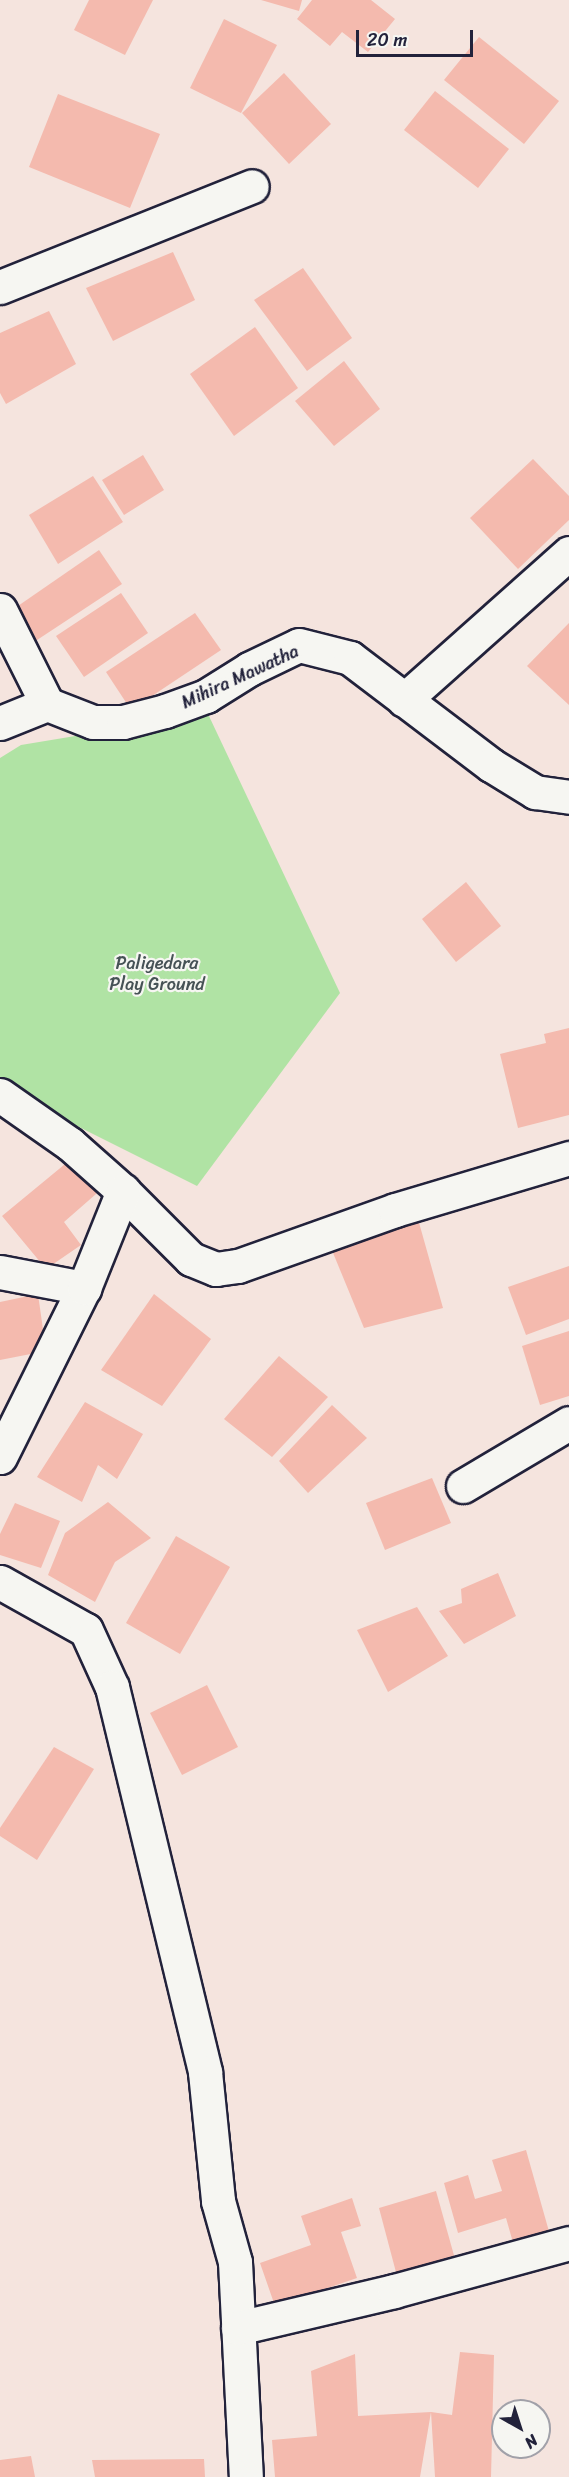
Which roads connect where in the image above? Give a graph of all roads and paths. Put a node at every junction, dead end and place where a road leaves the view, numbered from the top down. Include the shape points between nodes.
1 (252, 186) dead end
2 (0, 287) edge
3 (569, 553) edge
4 (0, 610) edge
5 (404, 700) junction
6 (47, 704) junction
7 (0, 723) edge
8 (569, 797) edge
9 (0, 1095) edge
10 (569, 1158) edge
11 (123, 1191) junction
12 (0, 1272) edge
13 (84, 1288) junction
14 (569, 1423) edge
15 (0, 1457) edge
16 (463, 1486) dead end
17 (0, 1582) edge
18 (569, 2243) edge
19 (238, 2328) junction
20 (246, 2477) edge

1 - 2 street
3 - 5 street
4 - 6 street
5 - 6 street, Mihira Mawatha via 350,657 299,645 206,696 123,722 93,722
5 - 8 street, Mihira Mawatha via 491,765 535,792
6 - 7 street
9 - 11 street via 70,1144
10 - 11 street via 395,1210 238,1266 216,1269 191,1259
11 - 13 street
12 - 13 street
13 - 15 street
14 - 16 street
17 - 19 street via 86,1630 112,1687 205,2072 218,2201 235,2262
18 - 19 street
19 - 20 street

